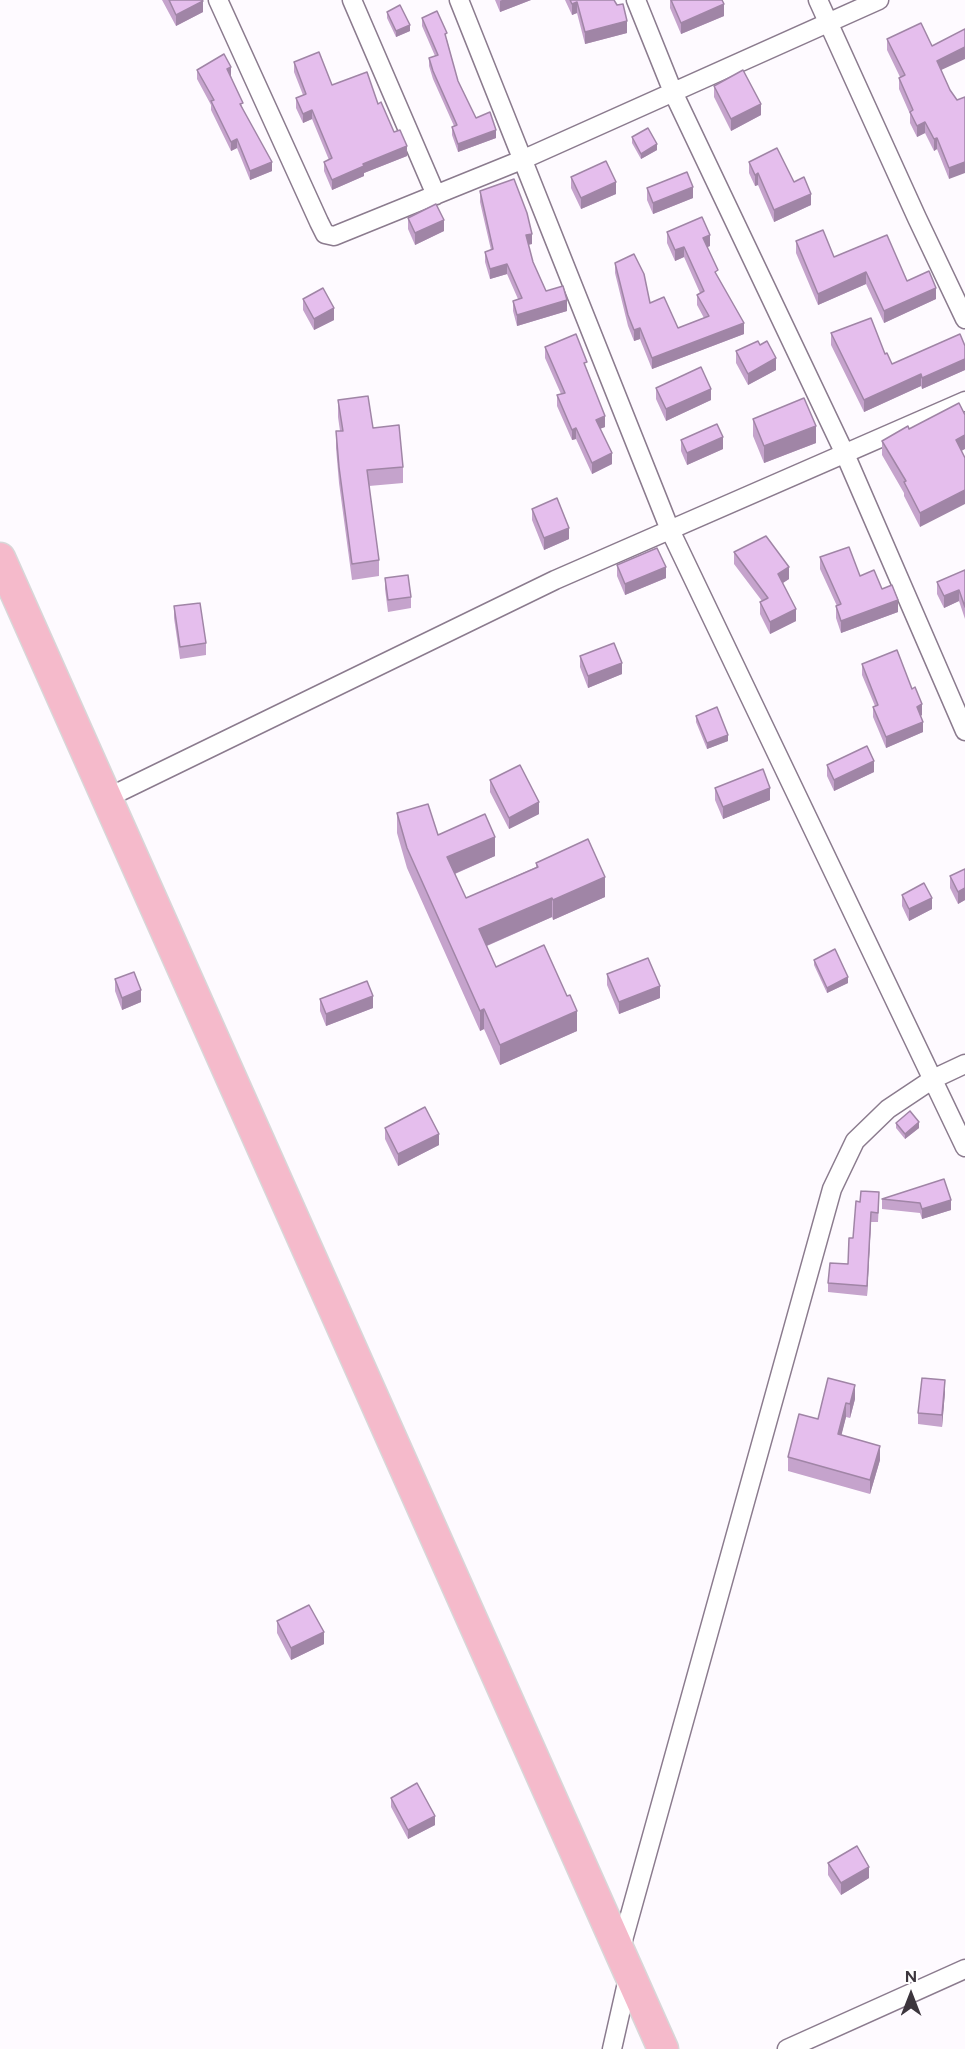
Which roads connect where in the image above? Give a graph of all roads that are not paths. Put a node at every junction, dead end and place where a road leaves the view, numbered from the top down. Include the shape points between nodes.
1 (218, 0) edge
2 (352, 0) edge
3 (459, 0) edge
4 (636, 0) edge
5 (818, 0) edge
6 (879, 0) edge
7 (829, 22) junction
8 (673, 92) junction
9 (524, 159) junction
10 (436, 195) junction
11 (965, 319) edge
12 (965, 401) edge
13 (845, 454) junction
14 (670, 530) junction
15 (0, 558) edge
16 (965, 731) edge
17 (107, 798) junction
18 (965, 1064) edge
19 (933, 1079) junction
20 (965, 1147) edge
21 (625, 1962) junction
22 (965, 1969) edge
23 (612, 2049) edge
24 (663, 2049) edge
25 (787, 2049) edge

1 - 10 street via 325,234 343,233
2 - 10 street
3 - 9 street
4 - 8 street
5 - 7 street
6 - 7 street
7 - 8 street
7 - 11 street
8 - 9 street
8 - 13 street
9 - 10 street
9 - 14 street
12 - 13 street
13 - 14 street
13 - 16 street
14 - 17 street via 555,580
14 - 19 street
15 - 17 main road
17 - 21 main road
18 - 19 street
19 - 20 street
19 - 21 street via 888,1109 855,1141 832,1189
21 - 23 street
21 - 24 main road
22 - 25 street

